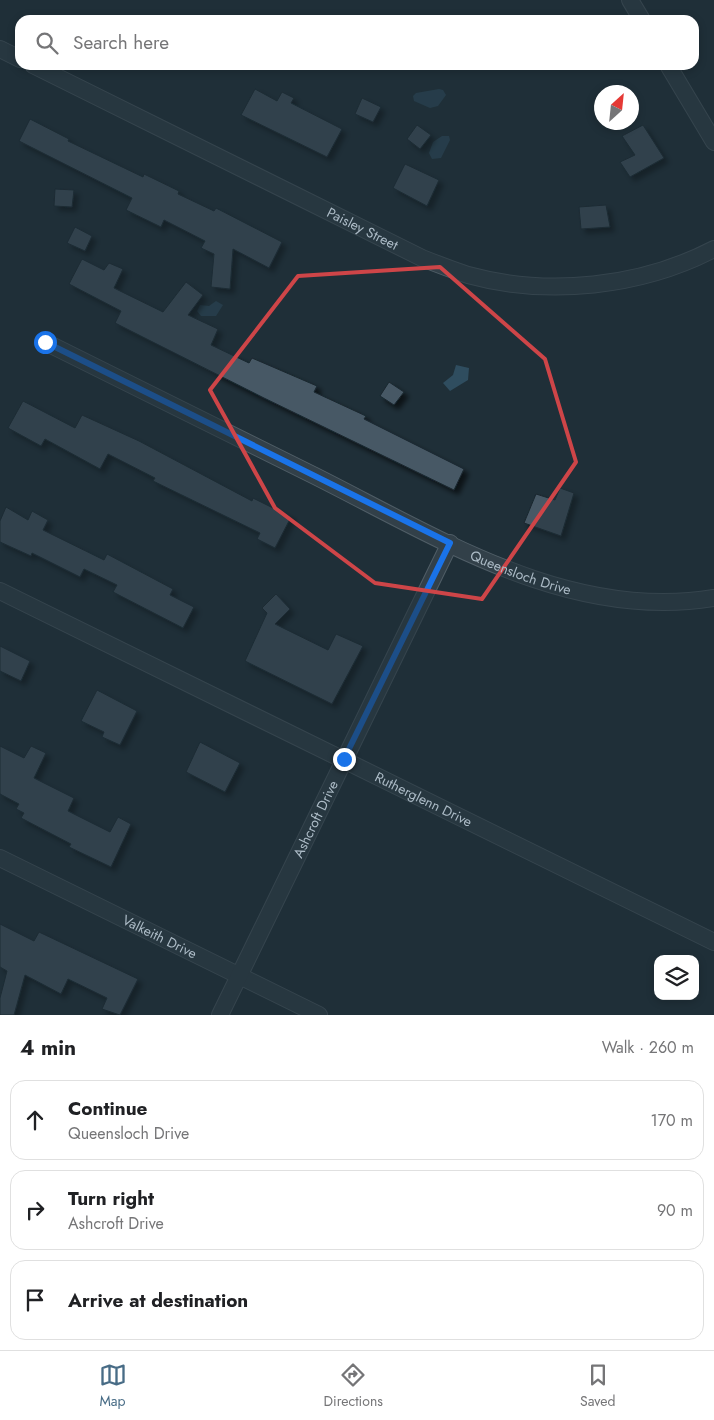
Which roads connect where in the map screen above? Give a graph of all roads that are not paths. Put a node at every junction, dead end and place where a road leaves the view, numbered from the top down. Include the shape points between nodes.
1 (630, 0) edge
2 (639, 15) edge
3 (0, 49) edge
4 (15, 56) edge
5 (43, 70) edge
6 (671, 70) edge
7 (714, 142) edge
8 (714, 249) edge
9 (45, 342) dead end
10 (450, 543) junction
11 (0, 591) edge
12 (714, 598) edge
13 (344, 759) junction
14 (0, 858) edge
15 (714, 942) edge
16 (239, 976) junction
17 (220, 1015) edge
18 (319, 1015) edge

1 - 2 street
3 - 4 street
5 - 8 street, Paisley Street via 422,258 469,275 542,285 594,284 671,268
6 - 7 street
9 - 10 street, Queensloch Drive
10 - 12 street, Queensloch Drive via 532,579 594,596 657,602
10 - 13 street, Ashcroft Drive
11 - 13 street, Rutherglenn Drive
13 - 15 street, Rutherglenn Drive
13 - 16 street, Ashcroft Drive
14 - 16 street, Valkeith Drive
16 - 17 street, Ashcroft Drive
16 - 18 street, Valkeith Drive

